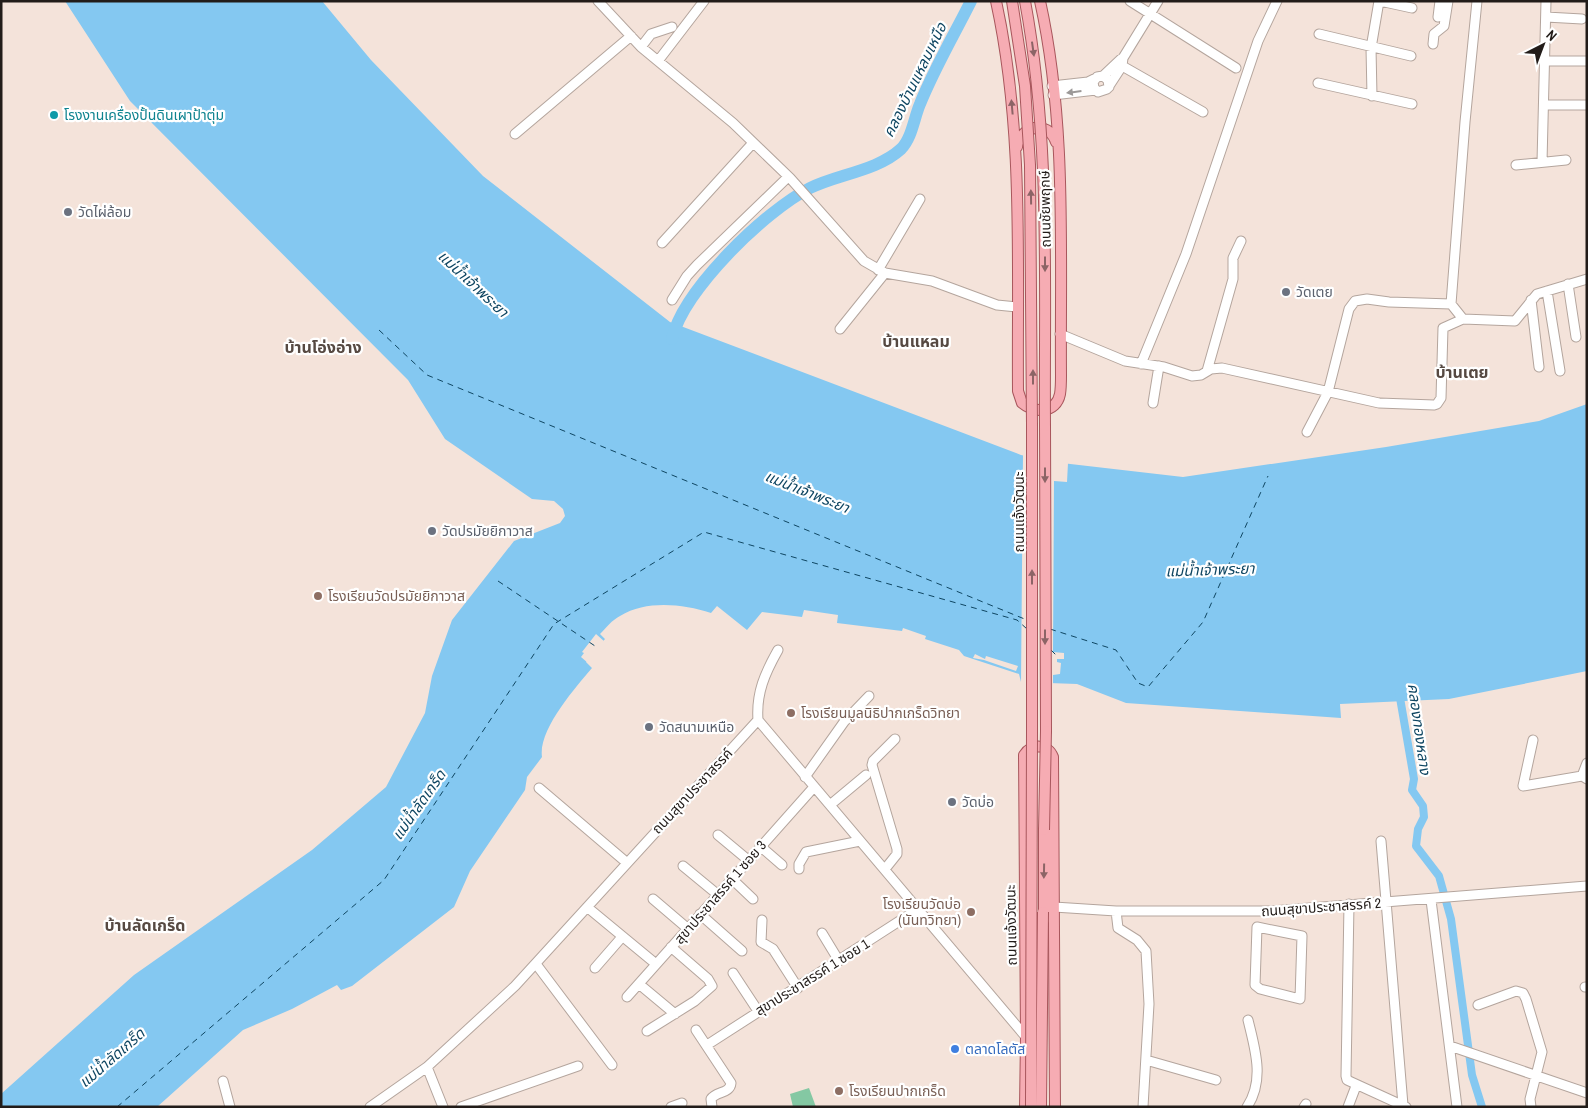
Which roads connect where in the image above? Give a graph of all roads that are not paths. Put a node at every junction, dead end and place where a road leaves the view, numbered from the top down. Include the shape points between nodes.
1 (598, 1) edge
2 (704, 1) edge
3 (996, 1) edge
4 (1012, 1) edge
5 (1025, 1) edge
6 (1040, 1) edge
7 (1130, 1) edge
8 (1158, 1) edge
9 (1277, 1) edge
10 (1380, 1) edge
11 (1440, 1) edge
12 (1448, 1) edge
13 (1477, 1) edge
14 (1546, 1) edge
15 (1412, 8) dead end
16 (1150, 14) junction
17 (1438, 17) dead end
18 (1546, 18) junction
19 (1582, 18) dead end
20 (672, 27) dead end
21 (1319, 34) dead end
22 (631, 36) junction
23 (1432, 44) dead end
24 (641, 47) junction
25 (1372, 48) junction
26 (1411, 56) dead end
27 (658, 61) junction
28 (1545, 61) junction
29 (1587, 61) edge
30 (1120, 62) junction
31 (1236, 68) dead end
32 (1099, 77) junction
33 (1318, 83) dead end
34 (1109, 86) junction
35 (1096, 90) junction
36 (1053, 91) junction
37 (1372, 96) junction
38 (1412, 104) dead end
39 (1544, 105) junction
40 (1587, 105) edge
41 (1203, 112) dead end
42 (515, 134) dead end
43 (752, 144) junction
44 (1058, 147) junction
45 (1016, 156) junction
46 (1566, 160) dead end
47 (1542, 162) junction
48 (1516, 164) dead end
49 (791, 179) junction
50 (920, 199) dead end
51 (1241, 241) dead end
52 (662, 243) dead end
53 (881, 271) junction
54 (1587, 279) edge
55 (1568, 284) junction
56 (1547, 291) junction
57 (672, 300) dead end
58 (1531, 300) junction
59 (1451, 304) junction
60 (1017, 307) junction
61 (1463, 318) junction
62 (840, 329) dead end
63 (1060, 334) junction
64 (1576, 337) dead end
65 (1142, 364) junction
66 (1159, 366) junction
67 (1538, 367) dead end
68 (1207, 371) junction
69 (1560, 371) dead end
70 (1328, 392) junction
71 (1153, 403) dead end
72 (1032, 426) joint
73 (1045, 426) joint
74 (1308, 432) dead end
75 (778, 650) dead end
76 (869, 696) dead end
77 (758, 720) junction
78 (895, 739) dead end
79 (1533, 740) dead end
80 (1587, 763) edge
81 (866, 775) dead end
82 (805, 776) junction
83 (1584, 777) edge
84 (814, 787) junction
85 (539, 788) dead end
86 (830, 805) junction
87 (1026, 830) junction
88 (1052, 830) junction
89 (718, 835) dead end
90 (860, 840) junction
91 (1381, 841) dead end
92 (760, 846) junction
93 (748, 860) junction
94 (626, 862) junction
95 (782, 865) dead end
96 (683, 866) dead end
97 (800, 869) dead end
98 (884, 869) junction
99 (732, 879) junction
100 (1587, 886) edge
101 (717, 894) junction
102 (653, 899) dead end
103 (753, 899) dead end
104 (1435, 899) junction
105 (1388, 903) junction
106 (1349, 904) junction
107 (587, 907) junction
108 (1054, 907) junction
109 (918, 909) junction
110 (1116, 911) junction
111 (1043, 912) junction
112 (1257, 912) junction
113 (700, 914) junction
114 (762, 920) dead end
115 (1257, 927) junction
116 (688, 928) junction
117 (822, 933) dead end
118 (622, 937) junction
119 (671, 947) junction
120 (742, 950) dead end
121 (839, 960) junction
122 (536, 964) junction
123 (656, 964) junction
124 (595, 968) dead end
125 (733, 973) dead end
126 (639, 984) junction
127 (798, 988) junction
128 (627, 998) dead end
129 (1478, 1005) dead end
130 (758, 1011) junction
131 (675, 1014) junction
132 (1248, 1020) dead end
133 (696, 1030) dead end
134 (647, 1031) dead end
135 (1026, 1037) junction
136 (1054, 1040) junction
137 (707, 1045) junction
138 (1450, 1046) junction
139 (1146, 1060) junction
140 (612, 1064) dead end
141 (578, 1066) dead end
142 (427, 1067) junction
143 (1535, 1077) junction
144 (1216, 1080) dead end
145 (223, 1081) dead end
146 (1356, 1086) junction
147 (1587, 1093) edge
148 (1384, 1102) edge
149 (682, 1103) dead end
150 (1404, 1106) edge
151 (230, 1107) edge
152 (370, 1107) edge
153 (443, 1107) edge
154 (461, 1107) edge
155 (671, 1107) edge
156 (712, 1107) edge
157 (1025, 1107) edge
158 (1031, 1107) edge
159 (1041, 1107) edge
160 (1048, 1107) edge
161 (1054, 1107) edge
162 (1143, 1107) edge
163 (1247, 1107) edge
164 (1348, 1107) edge
165 (1457, 1107) edge
166 (1530, 1107) edge

1 - 22 street
2 - 27 street
45 -> 3 main road, ถนนชัยพฤกษ์ via 1009,75
72 -> 4 main road, ถนนชัยพฤกษ์, bridge via 1030,165 1025,86
5 -> 73 main road, ถนนชัยพฤกษ์, bridge via 1038,85 1043,162
6 - 36 main road, ถนนชัยพฤกษ์
7 - 16 street
8 - 16 street
9 - 65 street via 1258,41 1186,254
10 - 15 street
10 - 25 street
11 - 17 street
12 - 23 street via 1444,26 1434,34
13 - 59 street
14 - 18 street
16 - 30 street
16 - 31 street
18 - 19 street
18 - 28 street
20 - 24 street via 651,34
21 - 25 street
22 - 24 street
22 - 42 street
24 - 27 street
25 - 26 street
25 - 37 street
27 - 43 street via 732,123
28 - 29 street
28 - 39 street
30 - 32 street
30 - 34 street
30 - 41 street
32 - 34 street via 1108,80
32 - 35 street via 1093,85
32 - 36 street
33 - 37 street
34 - 35 street via 1102,92
35 -> 36 street
36 - 44 main road, ถนนชัยพฤกษ์
37 - 38 street
39 - 40 street
39 - 47 street
43 - 49 street
43 - 52 street
44 - 45 main road via 1051,132 1032,127 1018,140
44 - 63 main road, ถนนชัยพฤกษ์
45 - 60 main road, ถนนชัยพฤกษ์
46 - 47 street
47 - 48 street
49 - 53 street via 850,247
49 - 57 street via 702,259
50 - 53 street
51 - 68 street via 1233,258 1232,285
53 - 60 street via 932,281 997,305
53 - 62 street
54 - 55 street
55 - 56 street
55 - 64 street
56 - 58 street
56 - 69 street
58 - 61 street via 1515,321
58 - 67 street
59 - 61 street
59 - 70 street via 1367,299 1352,304
60 - 63 main road, ถนนชัยพฤกษ์ via 1018,391 1022,403 1028,408 1048,409 1060,396
61 - 70 street via 1443,328 1441,398 1437,404 1380,403
63 - 65 street via 1125,361
65 - 66 street
66 - 68 street via 1192,376
66 - 71 street
68 - 70 street via 1222,368
70 - 74 street
158 -> 72 main road, ถนนแจ้งวัฒนะ, bridge
73 -> 111 main road, ถนนแจ้งวัฒนะ, bridge
75 - 77 street via 756,701
76 - 82 street via 844,722
77 - 82 street
77 - 94 street, ถนนสุขาประชาสรรค์
78 - 98 street via 872,765 897,849 897,854
79 - 83 street via 1523,786
80 - 83 street
81 - 86 street
82 - 84 street
84 - 86 street
84 - 92 street, สุขาประชาสรรค์ 1 ซอย 3
85 - 94 street
86 - 90 street
87 - 88 main road
87 - 88 main road, ถนนแจ้งวัฒนะ via 1024,755 1035,746 1043,746 1053,757
87 - 135 main road, ถนนแจ้งวัฒนะ
88 - 108 main road, ถนนแจ้งวัฒนะ via 1055,841
89 - 93 street
90 - 97 street via 806,852 799,864
90 - 98 street
91 - 105 street
92 - 93 street, สุขาประชาสรรค์ 1 ซอย 3
92 - 95 street
93 - 99 street, สุขาประชาสรรค์ 1 ซอย 3
94 - 107 street, ถนนสุขาประชาสรรค์
96 - 101 street
98 - 109 street
99 - 101 street, สุขาประชาสรรค์ 1 ซอย 3
99 - 103 street
100 - 104 street, ถนนสุขาประชาสรรค์ 2
101 - 113 street, สุขาประชาสรรค์ 1 ซอย 3
102 - 116 street
104 - 105 street, ถนนสุขาประชาสรรค์ 2
104 - 138 street
105 - 106 street, ถนนสุขาประชาสรรค์ 2
105 - 150 street
106 - 112 street, ถนนสุขาประชาสรรค์ 2
106 - 146 street via 1346,1076
107 - 118 street
107 - 122 street, ถนนสุขาประชาสรรค์
108 - 110 street, ถนนสุขาประชาสรรค์ 2
108 - 136 main road, ถนนแจ้งวัฒนะ
109 - 121 street, สุขาประชาสรรค์ 1 ซอย 1
109 - 135 street
110 - 112 street, ถนนสุขาประชาสรรค์ 2
110 - 139 street via 1118,928 1137,940 1146,951 1149,1004
111 - 159 main road, ถนนแจ้งวัฒนะ, bridge
111 - 160 main road, bridge via 1049,962
112 - 115 street
113 - 116 street, สุขาประชาสรรค์ 1 ซอย 3
113 - 120 street
114 - 127 street via 761,942 773,949
115 - 115 street via 1255,985 1300,999 1302,936
116 - 119 street, สุขาประชาสรรค์ 1 ซอย 3
117 - 121 street
118 - 123 street
118 - 124 street
119 - 123 street, สุขาประชาสรรค์ 1 ซอย 3
119 - 131 street via 712,983 710,988
121 - 127 street, สุขาประชาสรรค์ 1 ซอย 1
122 - 140 street
122 - 142 street, ถนนสุขาประชาสรรค์
123 - 126 street, สุขาประชาสรรค์ 1 ซอย 3
125 - 130 street
126 - 128 street, สุขาประชาสรรค์ 1 ซอย 3
126 - 131 street
127 - 130 street, สุขาประชาสรรค์ 1 ซอย 1
129 - 143 street via 1516,991 1522,993 1542,1052
130 - 137 street, สุขาประชาสรรค์ 1 ซอย 1
131 - 134 street
132 - 163 street via 1257,1057 1257,1073 1254,1095
133 - 137 street
135 - 136 main road
135 - 157 main road, ถนนแจ้งวัฒนะ
136 - 161 main road, ถนนแจ้งวัฒนะ
137 - 156 street via 731,1083 731,1087 710,1099
138 - 143 street
138 - 165 street
139 - 144 street
139 - 162 street
141 - 154 street
142 - 152 street, ถนนสุขาประชาสรรค์
142 - 153 street
143 - 147 street
143 - 166 street
145 - 151 street
146 - 148 street
146 - 164 street
148 - 150 street
149 - 155 street

